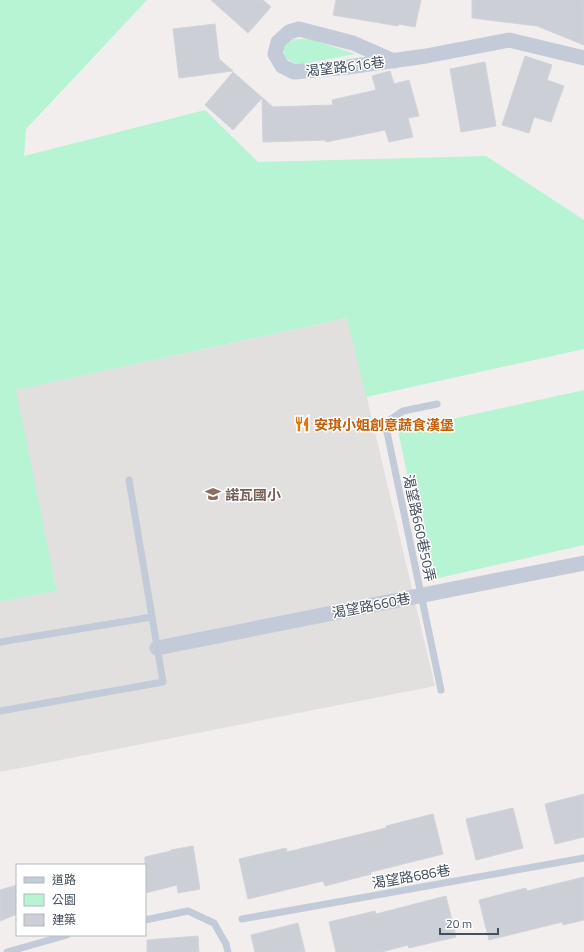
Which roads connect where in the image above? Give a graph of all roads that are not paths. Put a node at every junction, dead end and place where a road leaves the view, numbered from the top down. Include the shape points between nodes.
1 (584, 58) edge
2 (394, 61) junction
3 (436, 404) dead end
4 (129, 480) dead end
5 (584, 563) edge
6 (421, 595) junction
7 (152, 617) junction
8 (0, 642) edge
9 (158, 648) junction
10 (440, 690) dead end
11 (0, 711) edge
12 (584, 858) edge
13 (242, 919) dead end
14 (146, 920) edge
15 (63, 936) edge
16 (7, 952) edge
17 (228, 952) edge

1 - 2 street, 渴望路616巷 via 509,40
2 - 2 street, 渴望路616巷 via 294,72 282,66 275,54 278,42 289,32 299,29 353,43
3 - 6 lane, 渴望路660巷50弄 via 404,411 390,420 387,432
4 - 7 lane
5 - 6 street, 渴望路660巷
6 - 9 street, 渴望路660巷
6 - 10 lane, 渴望路660巷50弄
7 - 8 lane
7 - 9 lane
9 - 11 lane via 163,682
12 - 13 lane, 渴望路686巷
14 - 17 lane via 188,911 214,923
15 - 16 lane

